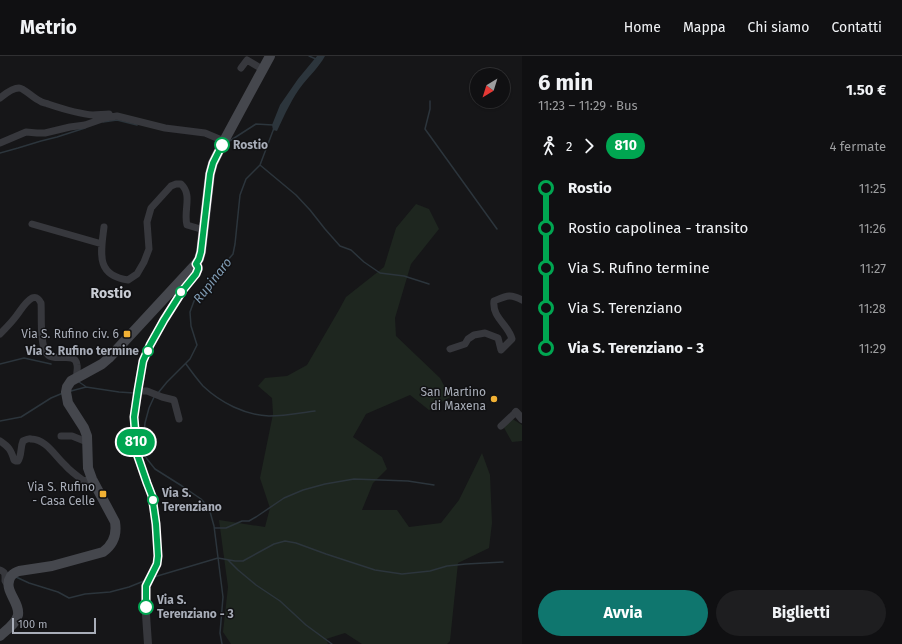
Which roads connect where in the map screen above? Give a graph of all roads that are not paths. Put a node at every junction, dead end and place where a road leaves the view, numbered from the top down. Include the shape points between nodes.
1 (270, 56) edge
2 (241, 68) dead end
3 (262, 69) junction
4 (0, 98) edge
5 (117, 116) junction
6 (224, 141) junction
7 (0, 143) edge
8 (32, 224) dead end
9 (104, 227) dead end
10 (204, 230) junction
11 (102, 244) junction
12 (196, 264) junction
13 (522, 300) edge
14 (0, 334) edge
15 (450, 349) dead end
16 (77, 378) junction
17 (138, 390) junction
18 (516, 412) joint
19 (522, 418) edge
20 (179, 419) dead end
21 (501, 426) dead end
22 (61, 436) dead end
23 (0, 441) edge
24 (87, 442) junction
25 (92, 479) junction
26 (0, 570) edge
27 (8, 585) junction
28 (0, 636) edge
29 (148, 644) edge

1 - 3 main road
2 - 3 street via 247,60
3 - 6 main road
4 - 5 street via 20,88 40,102 66,110
5 - 6 street via 165,128 205,133
5 - 7 street via 45,133 26,132
6 - 10 main road via 210,174
8 - 11 street
9 - 11 street
10 - 11 street via 187,225 187,194 181,184 176,184 151,208 147,222 149,250 137,274 128,280 113,276 106,270 103,262
10 - 12 main road via 201,252
12 - 16 main road via 109,358
12 - 17 street via 196,274 180,293 150,345 143,361
13 - 15 street via 507,295 494,301 498,318 512,339 500,350 498,338 484,333 474,335 468,338 465,344
14 - 16 street via 26,303 32,298 38,298 41,304 43,348 53,357 70,357 75,360 78,368
16 - 24 main road via 71,381 66,392 68,403 84,428
17 - 20 street via 147,390 174,400
17 - 29 street via 134,417 137,454 152,496 158,556 157,564 146,586
18 - 19 street
18 - 21 street
22 - 24 street via 72,436
23 - 25 street via 7,445 14,460 18,461 22,441 30,438 39,440 48,446 70,471 84,481
24 - 25 main road via 88,468
25 - 27 main road via 115,522 115,536 108,548 103,552 52,566 15,572
26 - 27 street via 4,571
27 - 28 main road via 18,608 17,617

